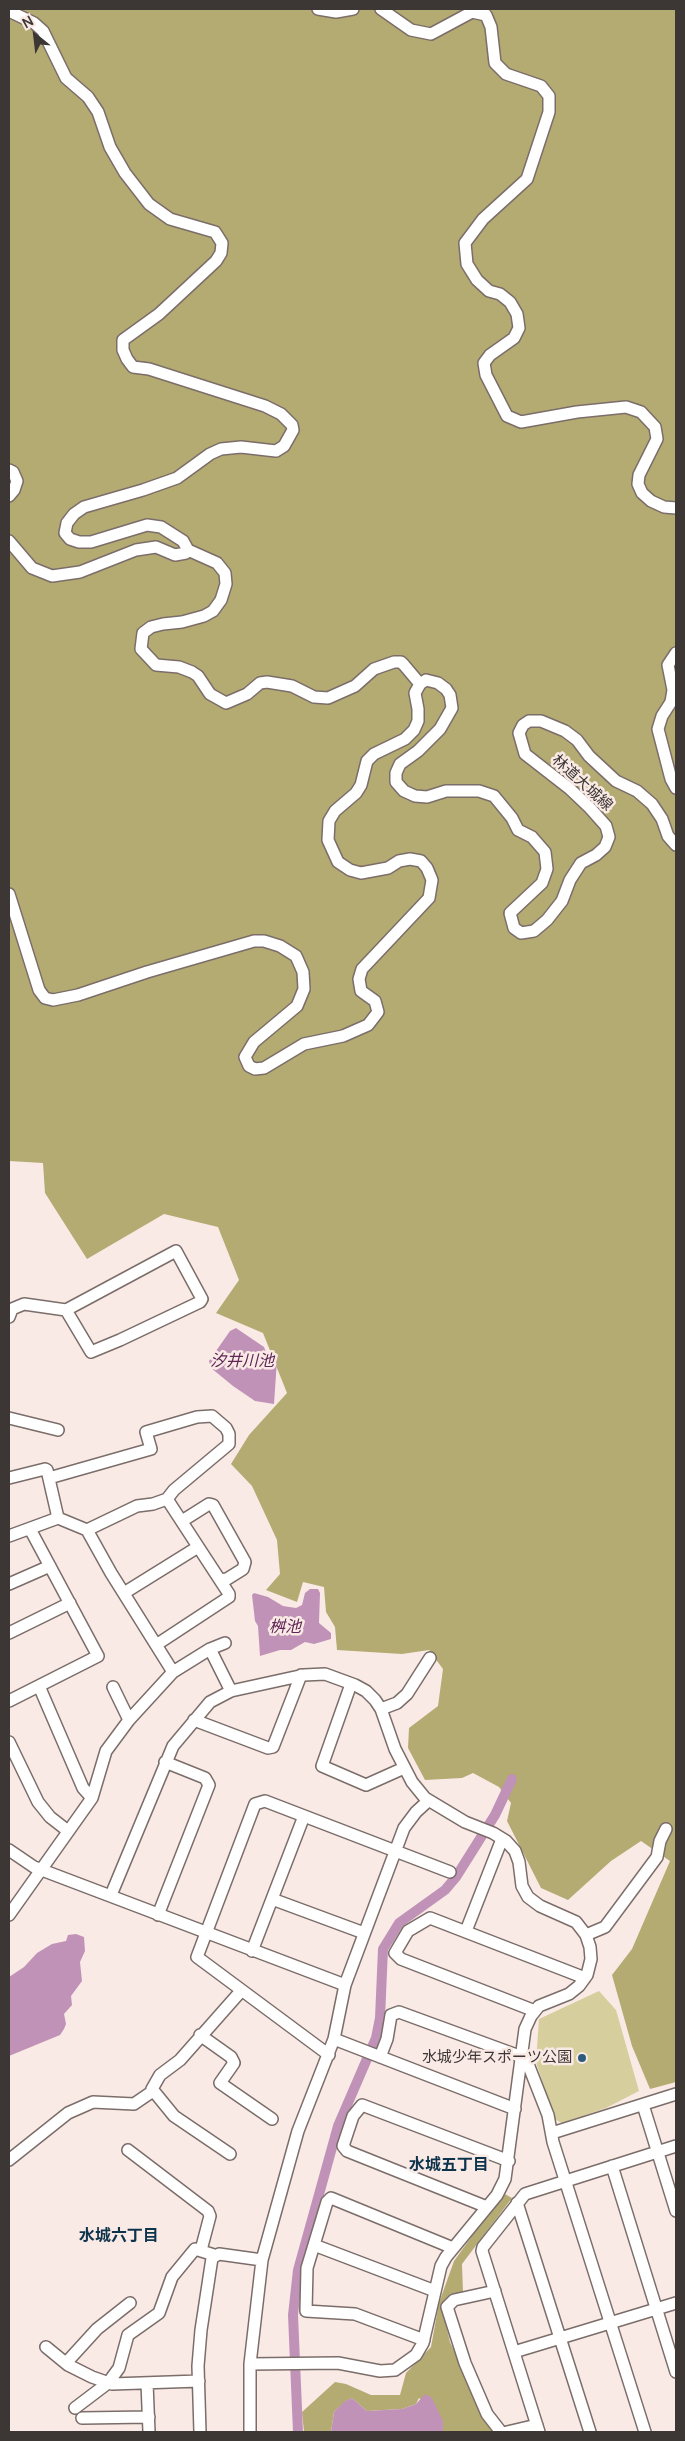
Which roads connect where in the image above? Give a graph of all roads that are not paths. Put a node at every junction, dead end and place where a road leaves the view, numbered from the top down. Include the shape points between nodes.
1 (318, 9) edge
2 (353, 9) edge
3 (381, 9) edge
4 (9, 10) edge
5 (9, 470) edge
6 (9, 496) edge
7 (676, 508) edge
8 (9, 541) edge
9 (188, 550) junction
10 (676, 653) edge
11 (420, 684) junction
12 (676, 788) edge
13 (676, 845) edge
14 (9, 894) edge
15 (66, 1310) junction
16 (9, 1317) edge
17 (9, 1418) edge
18 (58, 1430) dead end
19 (9, 1478) edge
20 (49, 1478) junction
21 (167, 1499) junction
22 (58, 1518) junction
23 (182, 1521) junction
24 (30, 1529) junction
25 (87, 1530) junction
26 (9, 1536) edge
27 (198, 1547) junction
28 (50, 1566) junction
29 (220, 1580) junction
30 (9, 1584) edge
31 (124, 1593) junction
32 (70, 1603) junction
33 (9, 1633) edge
34 (225, 1643) dead end
35 (156, 1645) junction
36 (210, 1649) junction
37 (430, 1658) dead end
38 (172, 1672) junction
39 (301, 1676) junction
40 (351, 1684) junction
41 (39, 1686) junction
42 (113, 1687) dead end
43 (231, 1691) junction
44 (9, 1701) edge
45 (381, 1709) junction
46 (129, 1720) junction
47 (194, 1720) junction
48 (9, 1742) edge
49 (165, 1762) junction
50 (404, 1768) junction
51 (92, 1798) junction
52 (428, 1801) junction
53 (304, 1816) junction
54 (666, 1829) dead end
55 (68, 1831) junction
56 (502, 1839) junction
57 (395, 1849) junction
58 (9, 1850) edge
59 (39, 1869) junction
60 (450, 1872) dead end
61 (112, 1895) junction
62 (272, 1899) junction
63 (9, 1915) edge
64 (158, 1915) junction
65 (466, 1931) junction
66 (205, 1933) junction
67 (364, 1933) junction
68 (586, 1935) junction
69 (252, 1951) junction
70 (585, 1978) junction
71 (345, 1985) junction
72 (241, 1991) junction
73 (535, 2011) junction
74 (200, 2035) junction
75 (334, 2039) junction
76 (328, 2055) junction
77 (380, 2057) junction
78 (522, 2057) junction
79 (154, 2091) junction
80 (676, 2094) edge
81 (643, 2105) junction
82 (515, 2109) junction
83 (272, 2119) dead end
84 (552, 2133) junction
85 (676, 2146) edge
86 (128, 2150) dead end
87 (658, 2152) junction
88 (230, 2154) dead end
89 (9, 2160) edge
90 (508, 2161) junction
91 (612, 2166) junction
92 (566, 2181) junction
93 (517, 2203) junction
94 (487, 2207) junction
95 (676, 2211) edge
96 (314, 2245) junction
97 (453, 2248) junction
98 (201, 2250) junction
99 (214, 2256) junction
100 (262, 2260) junction
101 (436, 2291) junction
102 (495, 2291) junction
103 (130, 2302) dead end
104 (676, 2303) edge
105 (656, 2309) junction
106 (610, 2322) junction
107 (561, 2337) junction
108 (424, 2340) junction
109 (46, 2348) dead end
110 (514, 2352) junction
111 (66, 2363) junction
112 (250, 2364) junction
113 (676, 2372) edge
114 (199, 2381) junction
115 (108, 2383) junction
116 (147, 2384) junction
117 (149, 2417) junction
118 (538, 2428) edge
119 (150, 2432) edge
120 (200, 2432) edge
121 (250, 2432) edge
122 (501, 2432) edge
123 (507, 2432) edge
124 (590, 2432) edge
125 (645, 2432) edge

1 - 2 street via 336,12
3 - 7 street via 397,22 431,34 472,12 486,15 491,27 495,63 506,74 540,86 548,96 549,112 527,179 483,219 465,243 467,264 477,280 510,302 517,314 519,328 514,338 490,355 484,363 486,375 507,416 521,422 626,407 641,412 655,427 657,439 638,484 651,501
4 - 9 street via 43,30 66,78 88,97 98,112 110,147 149,204 170,218 215,232 222,243 216,261 159,314 123,340 127,359 133,367 149,369 265,406 281,414 292,425 289,440 276,451 241,447 221,449 177,478 84,507 67,523 65,533 70,539 91,542 147,525 161,527 183,541
5 - 6 street via 17,481
8 - 9 street via 32,568 52,576 80,572 136,550 156,548 175,554
9 - 11 street via 217,563 225,573 226,584 213,611 182,622 151,627 143,633 141,649 156,665 192,672 210,694 226,703 267,682 292,686 314,697 328,698 355,686 374,669 394,662 401,662
10 - 12 street via 668,666 673,690 671,702 658,729
11 - 13 street, 林道大城線 via 426,680 446,688 452,708 440,729 400,764 396,782 415,796 428,797 446,791 479,791 494,796 518,830 532,837 544,852 547,869 542,883 510,913 514,928 521,933 534,931 547,920 562,901 581,863 605,847 609,838 606,826 590,808 525,754 519,733 523,725 541,721 577,740 616,781 637,791 652,804
11 - 14 street via 415,693 418,721 414,730 405,739 370,757 358,789 329,821 328,840 338,862 350,870 375,872 410,859 421,861 432,880 432,890 425,904 362,969 359,979 361,991 375,1001 378,1012 368,1025 344,1036 304,1044 264,1068 249,1066 245,1057 254,1042 297,1006 304,989 303,972 296,956 264,941 78,995 53,1000 45,998 34,976
15 - 15 street via 91,1352 202,1299 176,1251
15 - 16 street via 24,1304 12,1309
17 - 18 street
19 - 20 street via 45,1469
20 - 21 street via 151,1449 146,1432 197,1417 212,1416 226,1428 229,1444
20 - 22 street
21 - 23 street
21 - 25 street via 137,1506
22 - 24 street via 46,1520
22 - 25 street
23 - 27 street
23 - 29 street via 209,1504 213,1506 245,1562 243,1569
24 - 26 street
24 - 28 street
25 - 31 street
27 - 29 street
27 - 31 street
28 - 30 street
28 - 32 street
29 - 35 street via 230,1594 229,1598
31 - 35 street
32 - 33 street
32 - 41 street via 98,1656
34 - 36 street
35 - 38 street
36 - 38 street
36 - 43 street
37 - 45 street via 407,1694 397,1703
38 - 46 street
39 - 40 street via 325,1674
39 - 43 street
39 - 47 street via 273,1748
40 - 45 street via 366,1691
40 - 50 street via 322,1766 366,1785
41 - 44 street
41 - 51 street via 83,1788
42 - 46 street
43 - 47 street via 210,1702
45 - 50 street
46 - 51 street via 106,1751
47 - 49 street via 172,1746
48 - 55 street via 38,1802
49 - 61 street
49 - 64 street via 205,1778 209,1785
50 - 52 street
51 - 55 street
52 - 56 street
52 - 57 street via 404,1828
53 - 57 street
53 - 62 street
53 - 66 street via 265,1801 255,1804
54 - 68 street via 656,1857 605,1927
55 - 59 street
56 - 65 street
56 - 68 street via 515,1851 522,1886 528,1897 576,1922
57 - 60 street
57 - 67 street
58 - 59 street via 20,1860
59 - 61 street
59 - 63 street
61 - 64 street
62 - 67 street
62 - 69 street
64 - 66 street
65 - 70 street
65 - 73 street via 427,1919 408,1931 396,1956
66 - 69 street
66 - 72 street via 197,1957
67 - 71 street
68 - 70 street via 591,1960
69 - 71 street
70 - 73 street via 569,1994 549,2000
71 - 75 street
72 - 74 street
72 - 76 street
73 - 78 street via 525,2029
74 - 79 street via 175,2065 160,2075 154,2083
74 - 83 street via 232,2057 234,2063 220,2083
75 - 76 street
75 - 77 street
76 - 100 street via 298,2131
77 - 78 street via 391,2016 399,2012
77 - 82 street
78 - 82 street
78 - 84 street via 532,2070
79 - 88 street via 174,2116
79 - 89 street via 134,2104 93,2102 68,2113
80 - 81 street
81 - 84 street
81 - 87 street
82 - 90 street
84 - 92 street
85 - 87 street
86 - 98 street via 208,2211 210,2216
87 - 91 street
87 - 95 street
90 - 94 street via 505,2179
90 - 94 street via 362,2105 353,2116 343,2146 347,2151
91 - 92 street
91 - 105 street
92 - 93 street via 525,2194
92 - 106 street
93 - 102 street via 482,2250
93 - 107 street
94 - 97 street
96 - 97 street via 331,2198
96 - 101 street
96 - 108 street via 305,2277 306,2311 355,2314
97 - 101 street via 441,2266
98 - 99 street
98 - 115 street via 195,2249 172,2277 159,2313 128,2335 119,2368
99 - 100 street
99 - 114 street via 201,2330
100 - 112 street
101 - 108 street
102 - 110 street
102 - 122 street via 454,2300 447,2307 487,2414
103 - 111 street via 98,2328
104 - 105 street
105 - 106 street
105 - 113 street
106 - 107 street
106 - 125 street
107 - 110 street
107 - 124 street
108 - 112 street via 416,2355 395,2370 380,2371 338,2362
109 - 111 street
110 - 118 street
111 - 115 street
112 - 121 street
114 - 116 street
114 - 120 street
115 - 116 street
115 - 117 street via 78,2413
116 - 117 street
117 - 119 street
118 - 123 street

